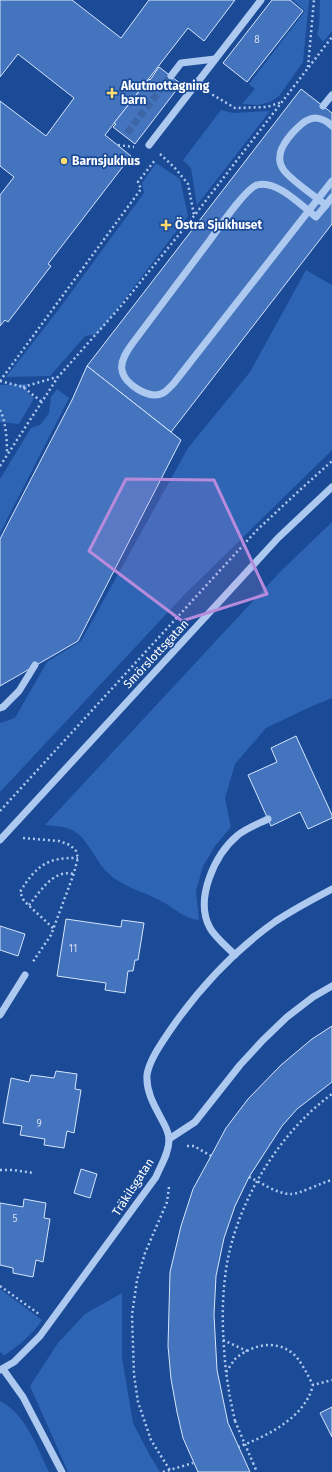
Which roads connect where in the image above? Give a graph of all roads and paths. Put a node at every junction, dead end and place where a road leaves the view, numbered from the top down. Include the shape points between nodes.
1 (261, 0) edge
2 (314, 0) edge
3 (332, 37) edge
4 (214, 59) junction
5 (308, 68) junction
6 (171, 76) tunnel mouth
7 (195, 85) junction
8 (332, 95) edge
9 (282, 102) junction
10 (323, 106) dead end
11 (332, 126) edge
12 (149, 145) joint
13 (154, 161) dead end
14 (332, 181) edge
15 (332, 197) edge
16 (326, 205) junction
17 (194, 216) junction
18 (58, 377) junction
19 (0, 381) edge
20 (23, 387) junction
21 (42, 402) junction
22 (0, 410) edge
23 (7, 454) junction
24 (332, 461) edge
25 (0, 466) edge
26 (332, 486) edge
27 (35, 665) dead end
28 (0, 708) edge
29 (0, 811) edge
30 (268, 819) dead end
31 (0, 840) edge
32 (78, 858) junction
33 (73, 874) junction
34 (332, 889) edge
35 (28, 905) junction
36 (53, 928) junction
37 (234, 955) junction
38 (24, 975) joint
39 (332, 986) edge
40 (0, 1015) edge
41 (332, 1094) edge
42 (169, 1139) junction
43 (168, 1147) junction
44 (211, 1156) dead end
45 (0, 1170) edge
46 (34, 1173) dead end
47 (249, 1177) dead end
48 (169, 1180) dead end
49 (332, 1180) edge
50 (258, 1181) junction
51 (0, 1286) edge
52 (50, 1323) junction
53 (223, 1339) junction
54 (247, 1351) junction
55 (1, 1370) edge
56 (226, 1372) junction
57 (332, 1380) edge
58 (313, 1386) junction
59 (238, 1447) dead end
60 (193, 1463) dead end
61 (170, 1471) edge
62 (62, 1472) edge
63 (163, 1472) edge
64 (257, 1472) edge

1 - 4 street
2 - 5 path
3 - 5 path
4 - 6 street via 181,63
4 - 7 street
5 - 9 path
7 - 9 path via 235,108 268,107
7 - 12 street
8 - 10 street
9 - 17 path
11 - 16 street via 315,118 306,120 282,148 280,156 283,169
12 - 17 path via 175,168 188,184
13 - 19 path via 138,182 141,189
14 - 16 street via 322,193 318,199 313,205 308,211 299,224 174,383 164,393 148,395 126,378 122,364 132,344 251,188 266,184 275,186 289,196 306,209 311,213 316,217
15 - 16 street
17 - 18 path
18 - 20 path
18 - 21 path
19 - 20 path
20 - 21 path
21 - 23 path
22 - 23 path via 3,415
23 - 25 path
24 - 29 path via 257,530
26 - 31 street, Smörslottsgatan via 273,544
27 - 28 street via 19,691
30 - 37 street via 239,835 223,850 208,879 203,905 210,928
31 - 32 path via 25,838 59,841 70,845
32 - 33 path
32 - 35 path via 57,858 48,861 35,872 20,892
33 - 35 path via 64,873 55,877
33 - 36 path
34 - 37 street, Träkilsgatan via 277,920
35 - 36 path
36 - 38 path
37 - 42 street, Träkilsgatan via 200,992 157,1049 148,1074 148,1094
38 - 40 street
39 - 42 street via 287,1017 240,1065 195,1122
41 - 50 path via 290,1132
42 - 43 street, Träkilsgatan
43 - 44 path via 194,1146
43 - 52 street, Träkilsgatan via 156,1177
45 - 46 path
47 - 50 path
48 - 61 path via 167,1202 145,1253 137,1280 132,1315 134,1375 138,1402 151,1440
49 - 50 path via 293,1195 280,1192
50 - 53 path via 243,1210 232,1241 225,1277
51 - 52 path
52 - 55 street, Träkilsgatan via 14,1362
53 - 54 path
53 - 56 path
54 - 56 path via 234,1360
54 - 58 path via 254,1346 274,1345 292,1352
55 - 62 street via 22,1397
56 - 64 path, bridge via 235,1420
57 - 58 path
58 - 59 path via 310,1395 298,1411 281,1426
60 - 61 path
61 - 63 path

